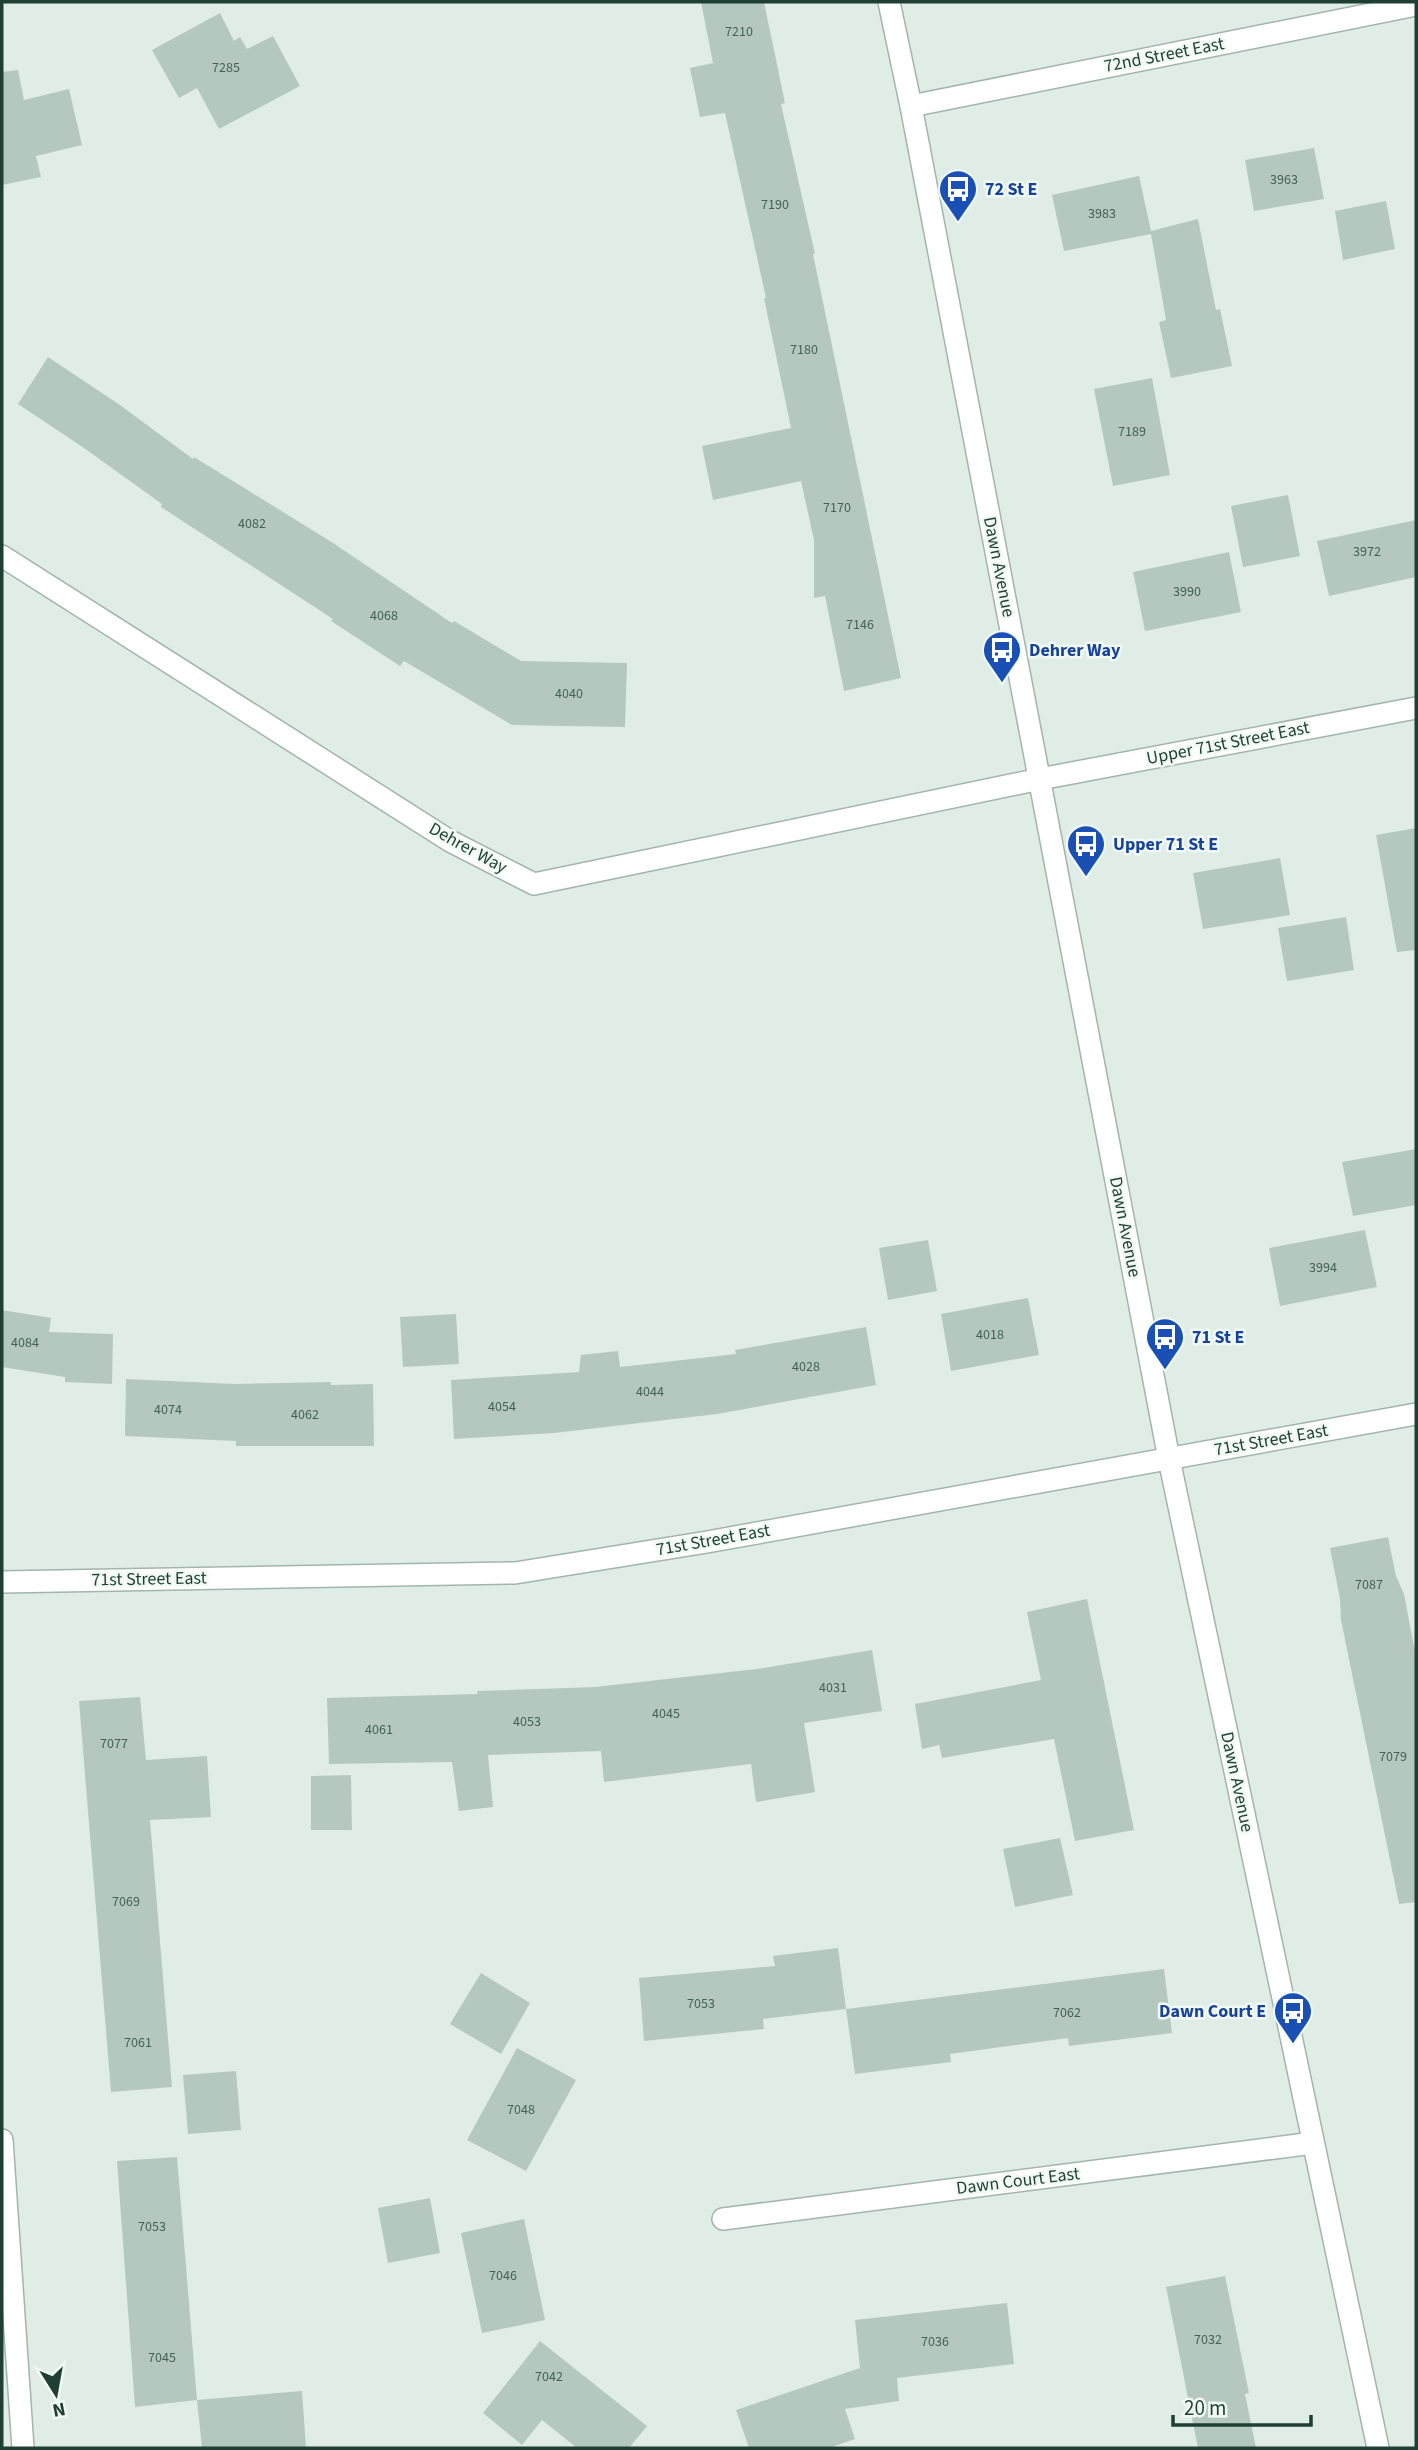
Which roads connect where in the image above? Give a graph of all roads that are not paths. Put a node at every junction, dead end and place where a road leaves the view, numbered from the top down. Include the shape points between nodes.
1 (889, 2) edge
2 (1416, 5) edge
3 (911, 106) junction
4 (2, 556) edge
5 (1416, 708) edge
6 (1040, 779) junction
7 (1416, 1414) edge
8 (1169, 1459) junction
9 (2, 1582) edge
10 (2, 2140) edge
11 (1313, 2143) junction
12 (723, 2219) dead end
13 (23, 2448) edge
14 (1378, 2448) edge

1 - 3 street, Dawn Avenue
2 - 3 street, 72nd Street East
3 - 6 street, Dawn Avenue
4 - 6 street, Dehrer Way via 450,841 534,884
5 - 6 street, Upper 71st Street East
6 - 8 street, Dawn Avenue
7 - 8 street, 71st Street East
8 - 9 street, 71st Street East via 515,1573
8 - 11 street, Dawn Avenue
10 - 13 street
11 - 12 street, Dawn Court East
11 - 14 street, Dawn Avenue

